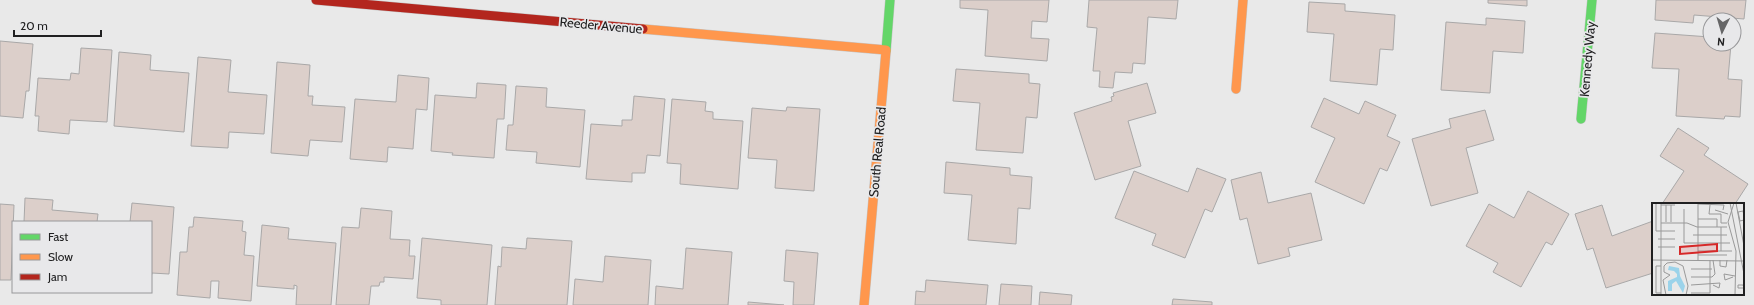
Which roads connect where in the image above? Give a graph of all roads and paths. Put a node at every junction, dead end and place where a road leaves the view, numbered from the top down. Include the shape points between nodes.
1 (316, 0) edge
2 (890, 0) edge
3 (1243, 0) edge
4 (1592, 0) edge
5 (886, 50) junction
6 (1236, 89) dead end
7 (1581, 119) dead end
8 (864, 305) edge

1 - 5 street, Reeder Avenue
2 - 5 street, South Real Road
3 - 6 street
4 - 7 street, Kennedy Way
5 - 8 street, South Real Road

